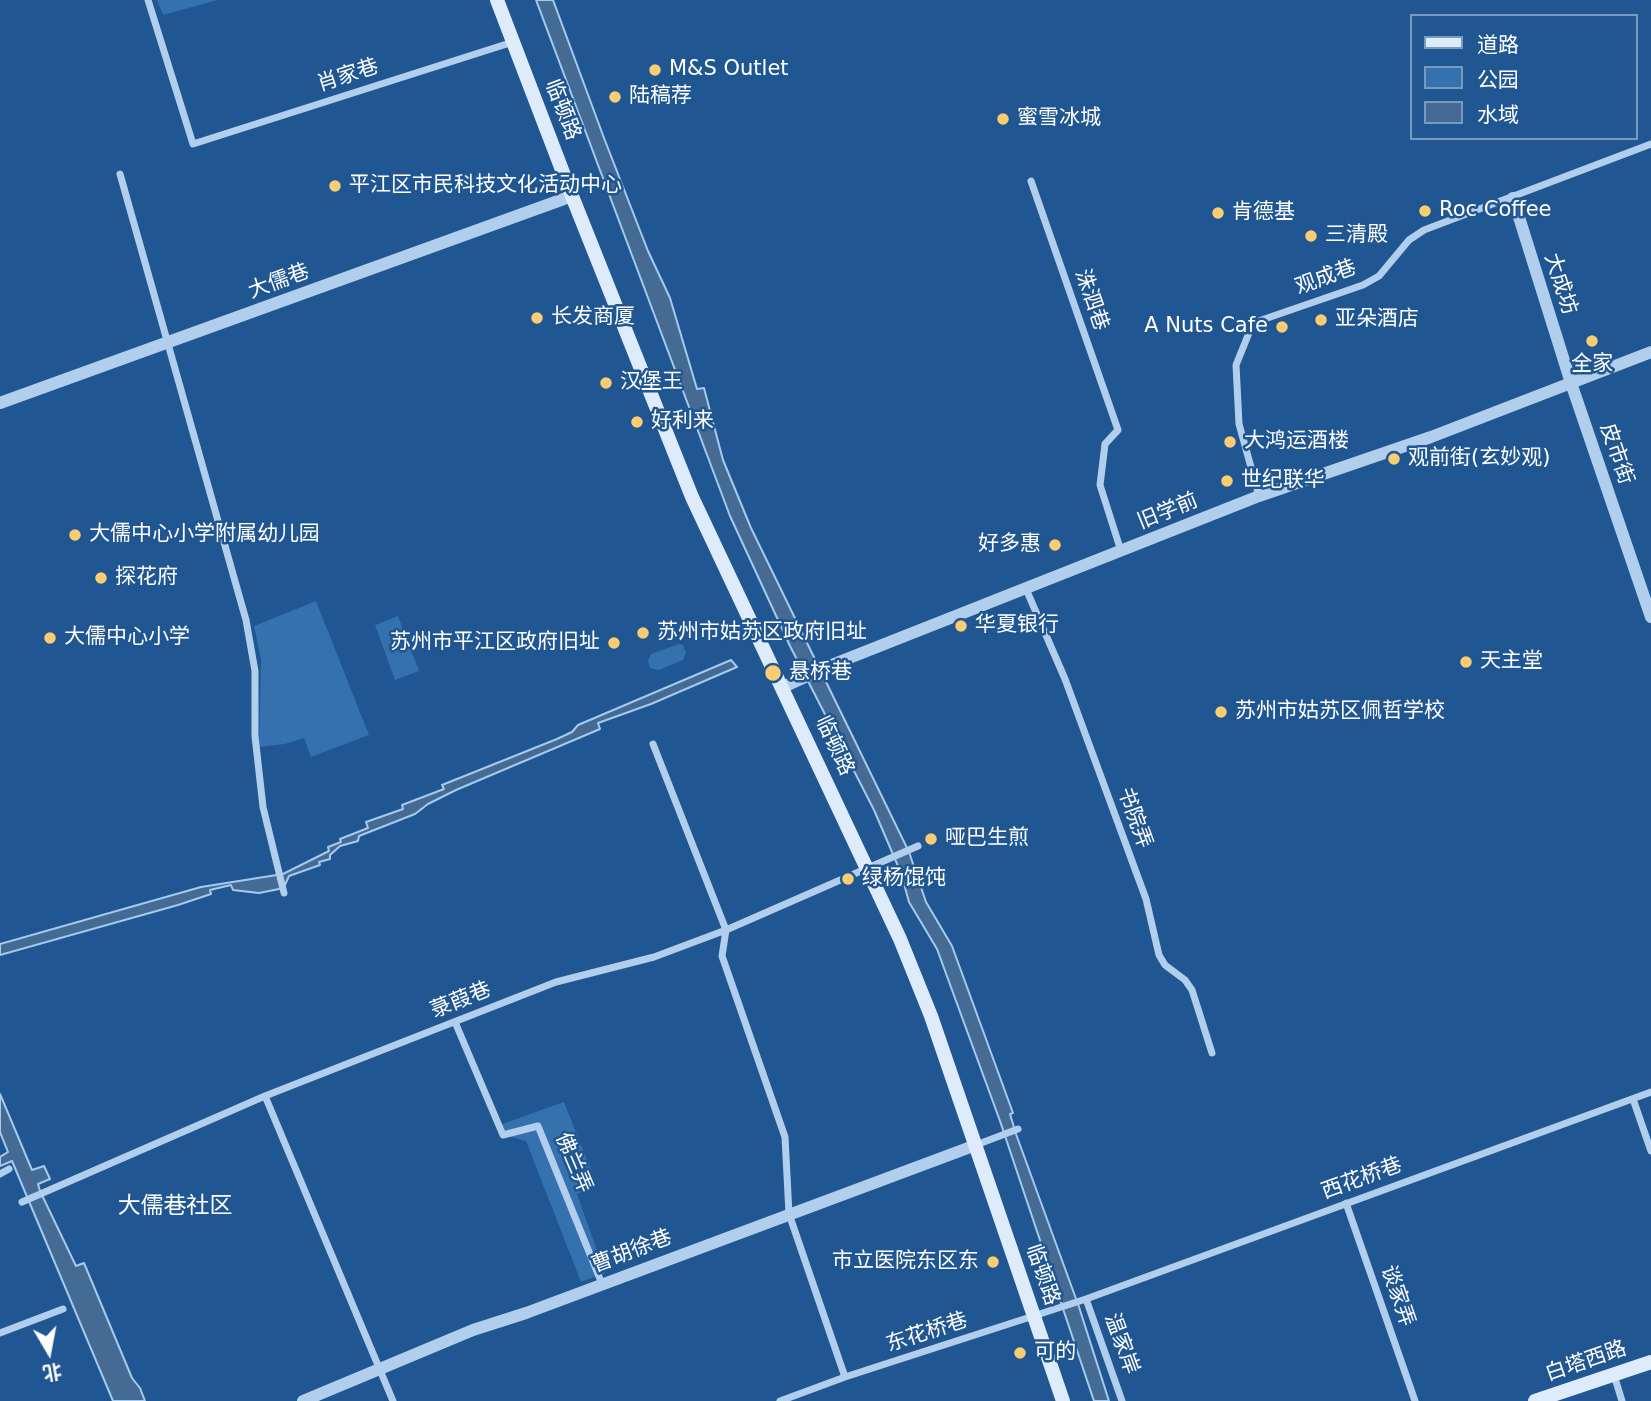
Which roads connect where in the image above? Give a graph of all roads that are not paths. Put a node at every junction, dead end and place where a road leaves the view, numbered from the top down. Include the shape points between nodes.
1 (148, 0) edge
2 (497, 0) edge
3 (513, 42) junction
4 (1651, 144) edge
5 (120, 174) dead end
6 (1031, 181) dead end
7 (572, 196) junction
8 (1513, 198) junction
9 (168, 343) junction
10 (1651, 352) edge
11 (1571, 383) junction
12 (0, 403) edge
13 (1259, 496) junction
14 (1121, 551) junction
15 (1026, 589) junction
16 (1651, 617) edge
17 (783, 687) junction
18 (653, 744) dead end
19 (915, 847) dead end
20 (868, 868) junction
21 (284, 890) dead end
22 (726, 930) junction
23 (455, 1022) junction
24 (1212, 1053) dead end
25 (1651, 1092) edge
26 (265, 1096) junction
27 (1633, 1099) junction
28 (1018, 1129) dead end
29 (976, 1145) junction
30 (1651, 1152) edge
31 (9, 1169) dead end
32 (0, 1174) edge
33 (24, 1201) dead end
34 (1346, 1203) junction
35 (789, 1214) junction
36 (602, 1284) junction
37 (1083, 1300) junction
38 (63, 1309) dead end
39 (1033, 1317) junction
40 (0, 1333) edge
41 (1651, 1362) edge
42 (380, 1367) junction
43 (1614, 1375) junction
44 (845, 1377) junction
45 (303, 1401) edge
46 (393, 1401) edge
47 (780, 1401) edge
48 (1063, 1401) edge
49 (1122, 1401) edge
50 (1415, 1401) edge
51 (1535, 1401) edge
52 (1622, 1401) edge

1 - 3 street, 肖家巷 via 193,144
2 - 3 main road, 临顿路
3 - 7 main road, 临顿路
4 - 8 street, 观成巷
5 - 9 street
6 - 14 street, 洙泗巷 via 1118,430 1105,444 1100,485
7 - 9 street, 大儒巷
7 - 17 main road, 临顿路 via 692,497
8 - 11 street, 大成坊
8 - 13 street, 观成巷 via 1424,230 1409,240 1379,276 1363,285 1253,323 1236,365 1239,424
9 - 12 street, 大儒巷
9 - 21 street via 250,639 263,807
10 - 11 street, 旧学前
11 - 13 street, 旧学前
11 - 16 street, 皮市街
13 - 14 street, 旧学前
14 - 15 street, 旧学前
15 - 17 street, 旧学前
15 - 24 street, 书院弄 via 1065,679 1146,899 1159,955 1192,990
17 - 20 main road, 临顿路
18 - 22 street
19 - 20 street, 菉葭巷
20 - 22 street, 菉葭巷
20 - 29 main road, 临顿路 via 931,1016
22 - 23 street, 菉葭巷 via 654,957 556,982
22 - 35 street via 722,956 785,1137
23 - 26 street, 菉葭巷
23 - 36 street, 佛兰弄 via 503,1135 538,1126
25 - 27 street, 西花桥巷
26 - 33 street, 菉葭巷
26 - 42 street
27 - 30 street
27 - 34 street, 西花桥巷
28 - 29 street
29 - 35 street, 曹胡徐巷
29 - 39 main road, 临顿路
31 - 32 street
34 - 37 street, 西花桥巷
34 - 50 street, 谈家弄
35 - 36 street, 曹胡徐巷
35 - 44 street
36 - 42 street, 曹胡徐巷
37 - 39 street, 东花桥巷
37 - 49 street, 温家岸
38 - 40 street
39 - 44 street, 东花桥巷
39 - 48 main road, 临顿路
41 - 43 main road, 白塔西路
42 - 45 street, 曹胡徐巷
42 - 46 street
43 - 51 main road, 白塔西路
43 - 52 street
44 - 47 street, 东花桥巷

